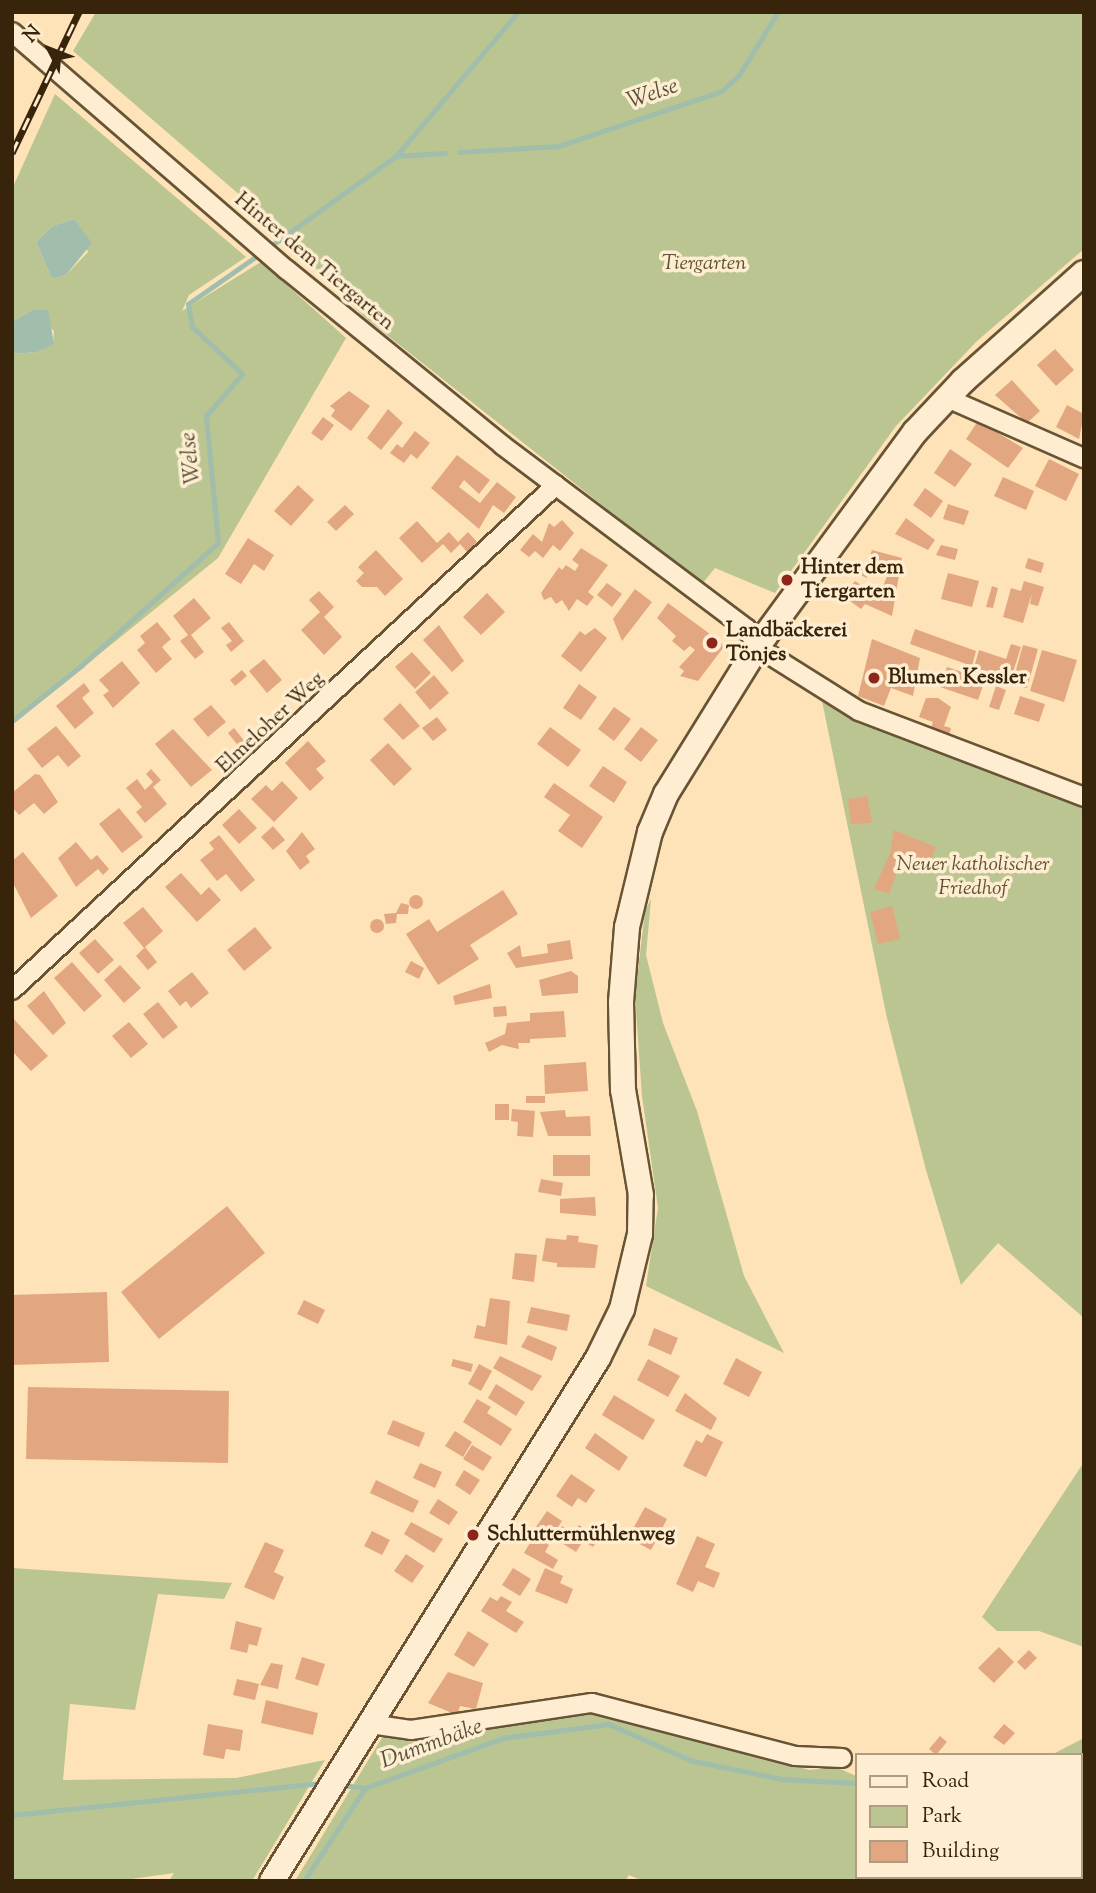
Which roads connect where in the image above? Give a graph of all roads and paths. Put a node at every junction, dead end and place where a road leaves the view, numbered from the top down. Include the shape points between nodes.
1 (12, 32) edge
2 (1084, 273) edge
3 (947, 398) junction
4 (1084, 458) edge
5 (556, 485) junction
6 (757, 647) junction
7 (1084, 797) edge
8 (12, 990) edge
9 (370, 1724) junction
10 (842, 1758) dead end
11 (272, 1881) edge

1 - 5 street, Hinter dem Tiergarten via 280,265
2 - 3 main road
3 - 4 street
3 - 6 main road via 874,485
5 - 6 street, Hinter dem Tiergarten via 747,629
5 - 8 street, Elmeloher Weg
6 - 7 street, Hinter dem Tiergarten via 859,711
6 - 9 main road via 666,794 633,890 621,1002 623,1090 640,1221 633,1275 622,1309 598,1358
9 - 10 street via 411,1730 592,1703 795,1756
9 - 11 main road

